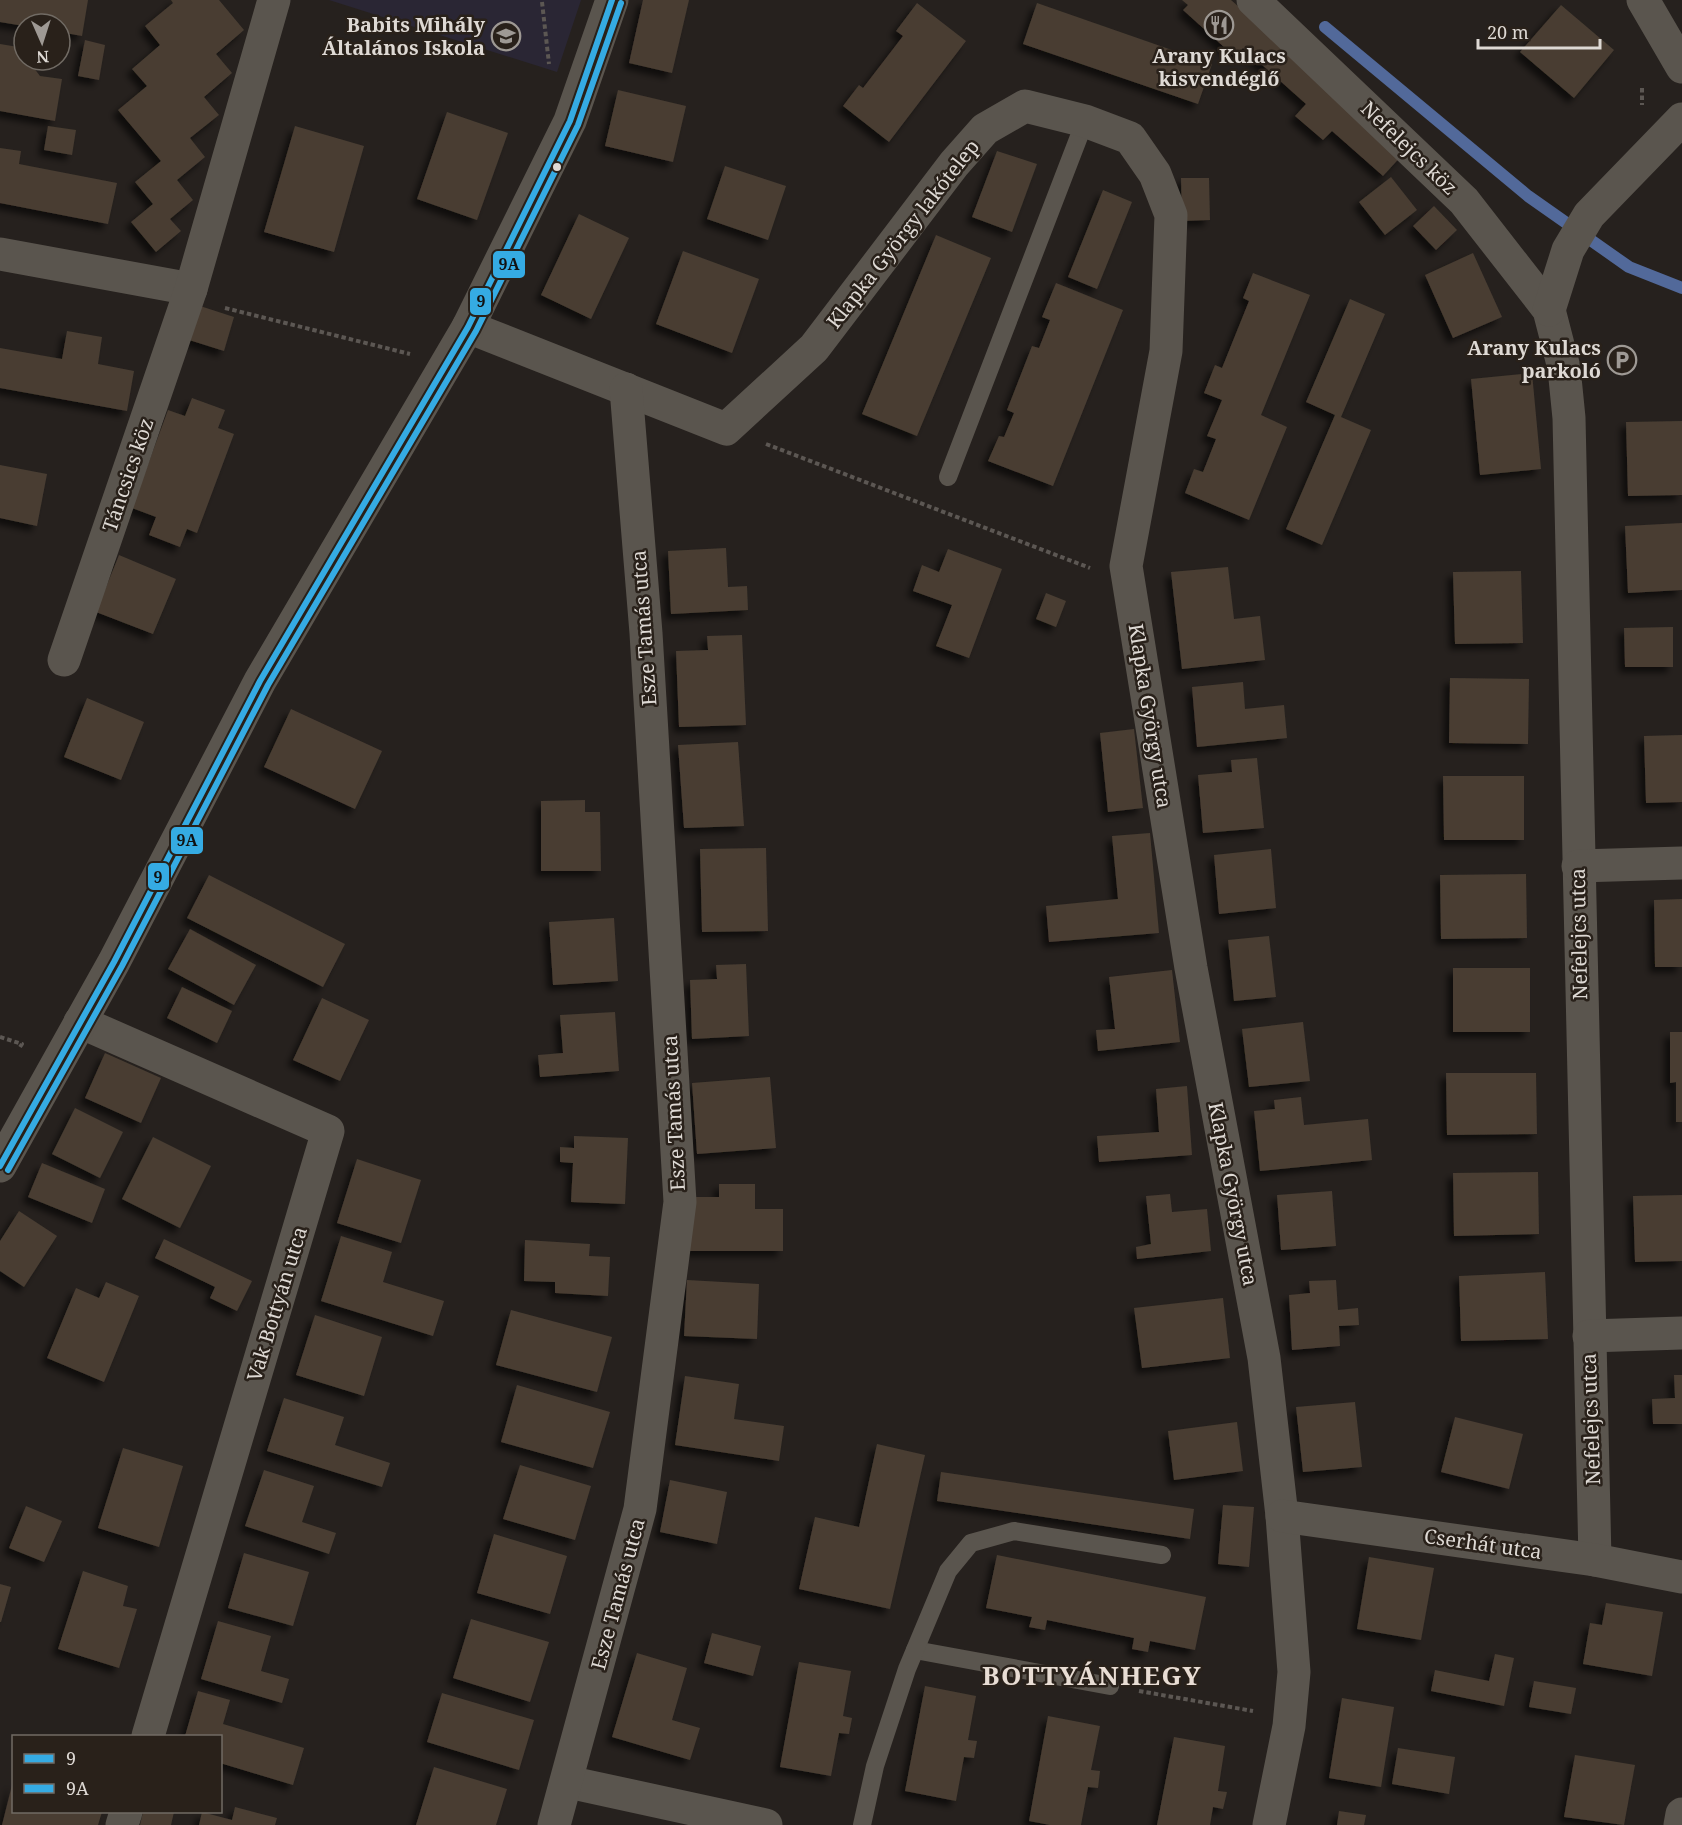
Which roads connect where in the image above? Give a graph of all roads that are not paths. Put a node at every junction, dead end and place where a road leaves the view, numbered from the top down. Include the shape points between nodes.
1 (274, 0) edge
2 (612, 0) edge
3 (1253, 0) edge
4 (1643, 0) edge
5 (1682, 67) edge
6 (1682, 119) edge
7 (1085, 120) junction
8 (0, 254) edge
9 (190, 294) junction
10 (1549, 310) junction
11 (468, 327) junction
12 (626, 389) junction
13 (948, 477) dead end
14 (1127, 575) joint
15 (64, 660) dead end
16 (1682, 863) edge
17 (1578, 866) junction
18 (80, 1022) junction
19 (0, 1166) edge
20 (1682, 1333) edge
21 (1589, 1336) junction
22 (1282, 1516) junction
23 (1162, 1555) dead end
24 (1595, 1560) junction
25 (1682, 1577) edge
26 (915, 1650) junction
27 (1110, 1686) road end
28 (149, 1735) edge
29 (568, 1782) junction
30 (1682, 1814) edge
31 (554, 1825) edge
32 (766, 1825) edge
33 (862, 1825) edge
34 (1269, 1825) edge
35 (1680, 1825) edge

1 - 9 street, Táncsics köz
2 - 11 street via 570,121
3 - 10 street, Nefelejcs köz via 1464,201
4 - 5 street
6 - 10 street via 1589,215 1568,250
7 - 12 street, Klapka György lakótelep via 1025,106 985,129 814,348 726,429
7 - 13 lane
7 - 14 street, Klapka György lakótelep via 1130,138 1155,174 1171,215 1166,351
8 - 9 street
9 - 15 street, Táncsics köz
10 - 17 street, Nefelejcs utca via 1564,368 1569,418
11 - 12 street
11 - 18 street via 260,681
12 - 29 street, Esze Tamás utca via 680,1202 640,1509
14 - 22 street, Klapka György utca via 1191,968 1264,1358
16 - 17 street
17 - 21 street, Nefelejcs utca
18 - 19 street
18 - 28 street, Vak Bottyán utca via 328,1131
20 - 21 street
21 - 24 street, Nefelejcs utca
22 - 24 street, Cserhát utca
22 - 34 street, Klapka György utca via 1294,1672 1289,1726
23 - 26 lane via 1014,1531 971,1543 948,1571
24 - 25 street, Cserhát utca
26 - 27 lane
26 - 33 lane via 875,1766
29 - 31 street, Esze Tamás utca
29 - 32 street
30 - 35 street

